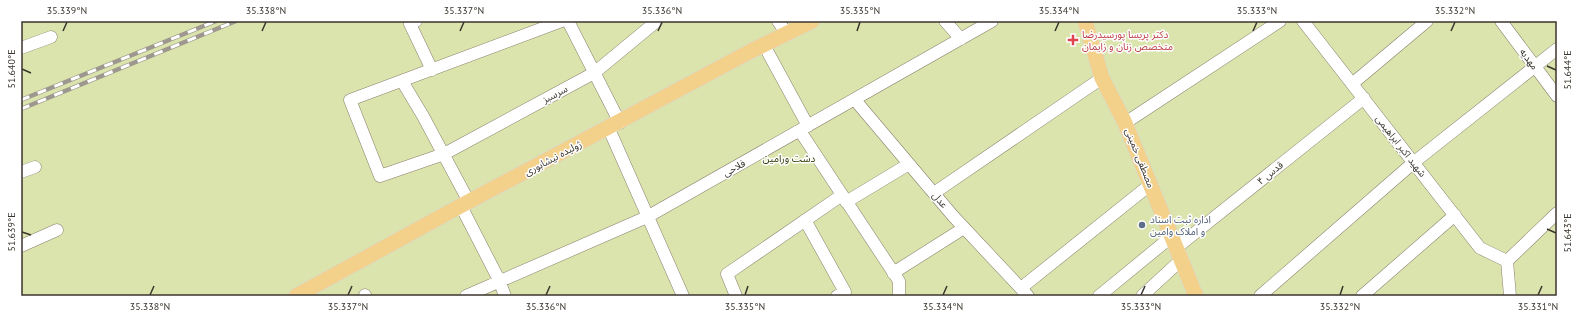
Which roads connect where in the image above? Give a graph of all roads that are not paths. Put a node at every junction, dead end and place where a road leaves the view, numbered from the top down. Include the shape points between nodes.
1 (416, 21) edge
2 (562, 21) edge
3 (568, 21) edge
4 (657, 21) edge
5 (812, 21) edge
6 (945, 21) edge
7 (992, 21) edge
8 (1085, 21) edge
9 (1280, 21) edge
10 (1302, 21) edge
11 (1427, 21) edge
12 (1501, 21) edge
13 (782, 27) edge
14 (50, 37) dead end
15 (961, 39) junction
16 (764, 45) junction
17 (21, 48) edge
18 (1557, 49) edge
19 (1535, 67) junction
20 (432, 70) junction
21 (594, 73) junction
22 (1102, 78) junction
23 (402, 81) junction
24 (1352, 84) junction
25 (1557, 96) edge
26 (1364, 98) junction
27 (855, 100) junction
28 (1125, 123) junction
29 (614, 126) junction
30 (804, 129) junction
31 (444, 154) junction
32 (1414, 163) junction
33 (909, 164) junction
34 (35, 166) dead end
35 (21, 172) edge
36 (1151, 184) junction
37 (934, 193) junction
38 (844, 199) junction
39 (465, 204) junction
40 (1557, 213) edge
41 (1455, 215) junction
42 (647, 217) junction
43 (805, 220) junction
44 (964, 228) junction
45 (58, 230) dead end
46 (21, 246) edge
47 (1176, 248) junction
48 (1507, 261) junction
49 (893, 273) junction
50 (500, 280) junction
51 (1024, 292) edge
52 (296, 296) edge
53 (466, 296) edge
54 (505, 296) edge
55 (682, 296) edge
56 (736, 296) edge
57 (837, 296) edge
58 (899, 296) edge
59 (1099, 296) edge
60 (1142, 296) edge
61 (1196, 296) edge
62 (1260, 296) edge
63 (1362, 296) edge
64 (1510, 296) edge

1 - 20 street via 410,24
2 - 20 street
3 - 21 street
4 - 21 street, سرسبز
5 - 13 main road, ژولیده نیشابوری
6 - 15 street
7 - 15 street, فلاحی
8 - 22 main road, مصطفی خمینی
9 - 28 street
10 - 24 street, شهید اکبر ابراهیمی
11 - 24 street
12 - 19 street, مهدیه
13 - 16 main road, ژولیده نیشابوری
14 - 17 street
15 - 27 street, فلاحی
16 - 29 main road, ژولیده نیشابوری
16 - 30 street
18 - 19 street
19 - 25 street, مهدیه
19 - 32 street
20 - 23 street
21 - 29 street
21 - 31 street, سرسبز
22 - 28 main road, مصطفی خمینی
22 - 37 street
23 - 31 street
23 - 31 street, سرسبز via 350,100 380,176
24 - 26 street, شهید اکبر ابراهیمی
26 - 32 street, شهید اکبر ابراهیمی
26 - 47 street, قدس ۴
27 - 30 street, فلاحی
27 - 33 street, عدل
28 - 36 main road, مصطفی خمینی
29 - 39 main road, ژولیده نیشابوری
29 - 42 street
30 - 38 street
30 - 42 street, فلاحی
31 - 39 street
32 - 41 street, شهید اکبر ابراهیمی
32 - 62 street
33 - 37 street, عدل
33 - 38 street
34 - 35 street
36 - 47 main road, مصطفی خمینی
36 - 51 street
37 - 44 street, عدل
38 - 43 street
38 - 49 street
39 - 50 street
39 - 52 main road, ژولیده نیشابوری
40 - 48 street
41 - 48 street, شهید اکبر ابراهیمی via 1480,248
41 - 63 street
42 - 50 street, فلاحی
42 - 55 street
43 - 56 street via 727,274
43 - 57 street via 845,292
44 - 49 street
44 - 51 street, عدل
45 - 46 street
47 - 59 street
47 - 60 street
47 - 61 main road, مصطفی خمینی
48 - 64 street
49 - 58 street via 899,281
50 - 53 street, فلاحی
50 - 54 street

